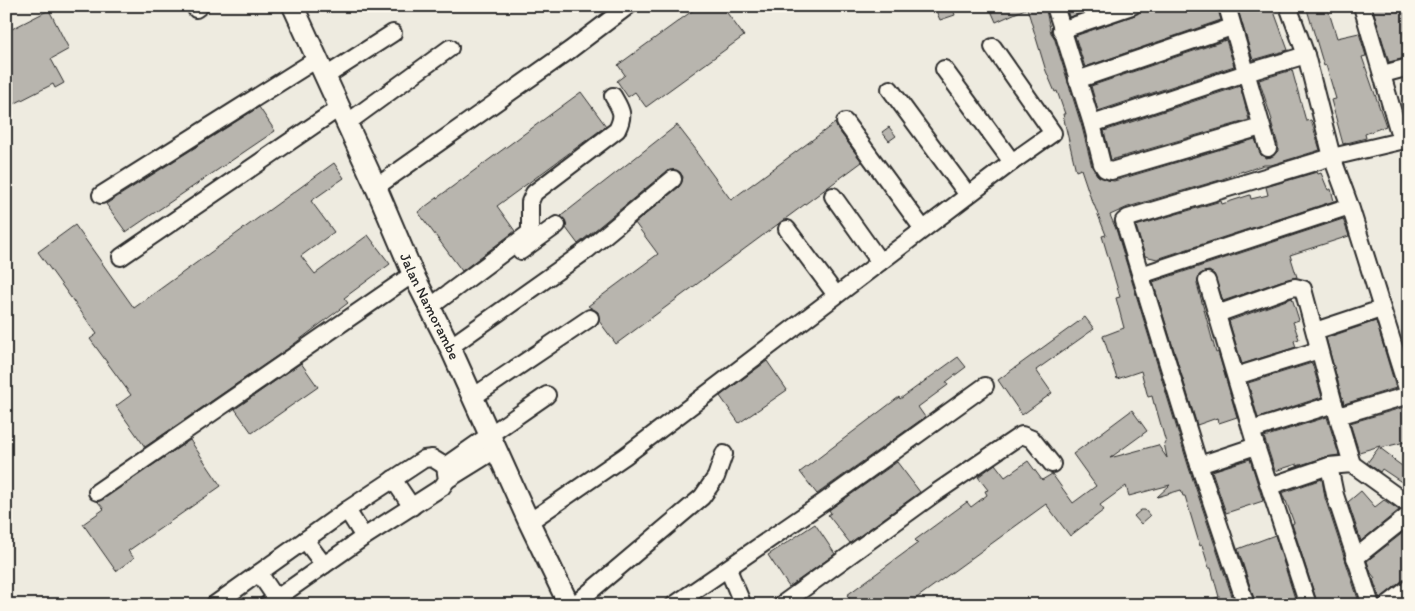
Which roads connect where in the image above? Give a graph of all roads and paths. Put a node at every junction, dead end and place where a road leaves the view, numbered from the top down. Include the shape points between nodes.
1 (293, 6) edge
2 (628, 6) edge
3 (1055, 6) edge
4 (1132, 6) edge
5 (1226, 6) edge
6 (1288, 6) edge
7 (1362, 6) edge
8 (1110, 10) edge
9 (1232, 26) junction
10 (1061, 30) junction
11 (393, 33) dead end
12 (993, 47) dead end
13 (450, 48) dead end
14 (1306, 55) junction
15 (317, 59) junction
16 (1409, 67) edge
17 (944, 69) dead end
18 (1246, 73) junction
19 (1383, 74) junction
20 (326, 76) junction
21 (1077, 80) junction
22 (890, 89) dead end
23 (613, 96) dead end
24 (343, 115) junction
25 (846, 122) dead end
26 (1092, 124) junction
27 (1261, 128) junction
28 (1405, 140) edge
29 (1268, 148) dead end
30 (1332, 157) junction
31 (1012, 162) junction
32 (673, 179) dead end
33 (376, 187) junction
34 (101, 195) dead end
35 (968, 195) junction
36 (833, 196) dead end
37 (1350, 206) junction
38 (557, 224) dead end
39 (787, 229) dead end
40 (924, 229) junction
41 (121, 258) dead end
42 (880, 262) junction
43 (413, 274) junction
44 (1141, 275) junction
45 (1207, 281) dead end
46 (836, 295) junction
47 (1382, 309) junction
48 (432, 311) junction
49 (1217, 314) junction
50 (590, 318) dead end
51 (1315, 331) junction
52 (450, 347) junction
53 (1319, 350) junction
54 (1236, 376) junction
55 (985, 386) dead end
56 (546, 394) dead end
57 (1409, 395) edge
58 (473, 397) junction
59 (1336, 410) junction
60 (1254, 438) junction
61 (493, 442) junction
62 (724, 454) dead end
63 (1052, 464) dead end
64 (1199, 464) junction
65 (1352, 464) junction
66 (1329, 466) junction
67 (446, 473) junction
68 (393, 479) junction
69 (1270, 486) junction
70 (98, 492) dead end
71 (1409, 505) edge
72 (412, 507) junction
73 (347, 510) junction
74 (1409, 515) edge
75 (529, 522) junction
76 (364, 537) junction
77 (305, 540) junction
78 (1355, 558) junction
79 (324, 565) junction
80 (728, 569) junction
81 (259, 573) junction
82 (1409, 588) edge
83 (272, 602) edge
84 (214, 605) edge
85 (569, 605) edge
86 (574, 605) edge
87 (674, 605) edge
88 (743, 605) edge
89 (781, 605) edge
90 (1246, 605) edge
91 (1308, 605) edge
92 (1370, 605) edge
93 (1387, 605) edge

1 - 15 main road, Jalan Namorambe
2 - 33 street
3 - 10 street
4 - 8 street
5 - 9 street
6 - 14 street
7 - 19 street
8 - 10 street
9 - 18 street
9 - 21 street
10 - 21 street
11 - 20 street
12 - 31 street via 1052,133
13 - 24 street
14 - 18 street
14 - 30 street
15 - 20 main road, Jalan Namorambe
15 - 34 street
16 - 19 street
17 - 31 street
18 - 26 street
18 - 27 street
19 - 28 street
20 - 24 main road, Jalan Namorambe
21 - 26 street
22 - 35 street
23 - 48 street via 622,112 618,130 534,193 530,202 528,234
24 - 33 main road, Jalan Namorambe
24 - 41 street
25 - 40 street
26 - 27 street via 1102,164 1110,171
27 - 29 street
28 - 30 street
30 - 37 street
30 - 44 street via 1126,218 1124,224
31 - 35 street
32 - 52 street via 587,250
33 - 43 main road, Jalan Namorambe
35 - 40 street
36 - 42 street
37 - 44 street
37 - 47 street
38 - 48 street
39 - 46 street
40 - 42 street
42 - 46 street
43 - 48 main road, Jalan Namorambe
43 - 70 street
44 - 64 street
45 - 49 street
46 - 75 street via 625,456
47 - 51 street
47 - 57 street
48 - 52 main road, Jalan Namorambe
49 - 51 street via 1300,287 1305,292
49 - 54 street
50 - 58 street
51 - 53 street
52 - 58 main road, Jalan Namorambe
53 - 54 street
53 - 59 street
54 - 60 street
55 - 80 street
56 - 61 street
57 - 59 street
58 - 61 main road, Jalan Namorambe
59 - 60 street
59 - 65 street
60 - 64 street
60 - 69 street
61 - 67 street
61 - 75 main road, Jalan Namorambe
62 - 86 street via 716,477 702,497
63 - 89 street via 1032,439 1018,437
64 - 90 street
65 - 66 street
65 - 71 street
66 - 69 street
66 - 78 street
67 - 68 street via 432,458 428,458
67 - 72 street via 442,487
68 - 72 street
68 - 73 street
69 - 91 street
72 - 76 street
73 - 76 street
73 - 77 street
74 - 78 street
75 - 85 main road, Jalan Namorambe
76 - 79 street
77 - 79 street
77 - 81 street
78 - 92 street
79 - 83 street
80 - 87 street
80 - 88 street
81 - 83 street
81 - 84 street
82 - 93 street

